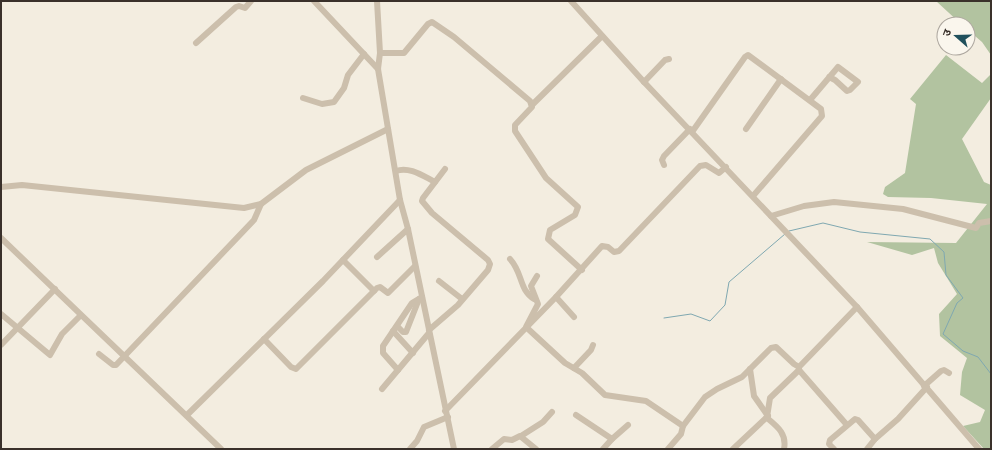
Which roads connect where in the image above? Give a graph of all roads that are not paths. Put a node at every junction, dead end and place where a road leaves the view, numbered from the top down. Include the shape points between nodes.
1 (251, 1) edge
2 (314, 1) edge
3 (377, 1) edge
4 (571, 1) edge
5 (602, 36) junction
6 (196, 43) dead end
7 (380, 53) junction
8 (364, 54) junction
9 (669, 59) dead end
10 (378, 69) junction
11 (829, 78) junction
12 (781, 79) junction
13 (644, 82) junction
14 (303, 98) dead end
15 (810, 100) junction
16 (532, 106) junction
17 (388, 129) junction
18 (746, 129) dead end
19 (691, 131) junction
20 (664, 165) dead end
21 (726, 167) junction
22 (445, 169) dead end
23 (396, 171) junction
24 (435, 182) junction
25 (1, 187) edge
26 (752, 196) junction
27 (400, 200) junction
28 (261, 204) junction
29 (770, 216) junction
30 (991, 221) edge
31 (408, 229) junction
32 (1, 238) edge
33 (377, 256) dead end
34 (510, 259) dead end
35 (343, 260) junction
36 (414, 267) junction
37 (582, 270) junction
38 (537, 276) dead end
39 (439, 281) dead end
40 (55, 289) junction
41 (374, 291) junction
42 (556, 297) junction
43 (420, 298) junction
44 (462, 299) junction
45 (534, 299) junction
46 (857, 307) junction
47 (1, 314) edge
48 (80, 316) junction
49 (574, 317) dead end
50 (526, 327) junction
51 (395, 328) junction
52 (17, 329) junction
53 (429, 332) junction
54 (264, 339) junction
55 (1, 345) edge
56 (593, 345) dead end
57 (413, 353) junction
58 (99, 354) dead end
59 (124, 355) junction
60 (574, 368) junction
61 (799, 368) junction
62 (750, 369) junction
63 (398, 370) junction
64 (949, 373) dead end
65 (925, 386) junction
66 (382, 390) dead end
67 (552, 412) dead end
68 (447, 414) junction
69 (187, 415) junction
70 (576, 415) dead end
71 (768, 417) junction
72 (628, 425) dead end
73 (847, 425) junction
74 (683, 426) junction
75 (521, 436) junction
76 (612, 439) junction
77 (875, 439) junction
78 (221, 449) edge
79 (410, 449) edge
80 (454, 449) edge
81 (492, 449) edge
82 (536, 449) edge
83 (603, 449) edge
84 (668, 449) edge
85 (733, 449) edge
86 (784, 449) edge
87 (834, 449) edge
88 (867, 449) edge
89 (979, 449) edge

1 - 6 street via 245,8 236,7
2 - 8 street
3 - 7 street
4 - 5 street
5 - 13 street
5 - 16 street
7 - 10 street
7 - 16 street via 404,53 432,22 502,76 530,101
8 - 10 street
8 - 14 street via 348,75 344,88 334,102 322,104
9 - 13 street
10 - 17 street
11 - 11 street via 847,90 858,82 838,67
11 - 15 street
12 - 15 street
12 - 18 street
12 - 19 street via 751,56 746,56
13 - 19 street
15 - 26 street via 821,109 822,116
16 - 37 street via 515,125 515,131 546,178 578,207 575,215 552,228 547,236 550,243
17 - 23 street
17 - 28 street via 306,170
19 - 20 street via 664,156
19 - 21 street
21 - 26 street
21 - 37 street via 719,173 706,165 700,166 619,251 614,252 602,246
22 - 24 street
23 - 24 street via 414,172
23 - 27 street
24 - 44 street via 423,198 423,203 490,264 488,270
25 - 28 street via 22,185 233,208
26 - 29 street
27 - 31 street
27 - 35 street
28 - 59 street via 254,220
29 - 30 street via 804,206 834,202 903,209 976,228 979,223
29 - 46 street
31 - 33 street
31 - 36 street
32 - 40 street
34 - 45 street via 520,272 524,290
35 - 41 street
35 - 54 street
36 - 41 street via 388,292 378,287
36 - 43 street
37 - 42 street
38 - 45 street via 531,286
39 - 44 street
40 - 48 street
40 - 52 street
41 - 54 street via 296,369
42 - 49 street
42 - 50 street
43 - 51 street via 412,303
43 - 51 street via 406,332
43 - 53 street
44 - 53 street
45 - 50 street via 538,304
46 - 61 street
46 - 65 street
47 - 52 street
48 - 52 street via 62,334 50,355
48 - 59 street
50 - 60 street
50 - 68 street
51 - 57 street
51 - 63 street via 382,346 382,351
52 - 55 street
53 - 57 street
53 - 68 street
54 - 69 street
56 - 60 street
57 - 63 street
58 - 59 street via 115,366
59 - 69 street
60 - 74 street via 605,395 646,401
61 - 62 street via 776,347 771,348
61 - 71 street via 771,396
61 - 73 street
62 - 71 street via 754,396
62 - 74 street via 742,377 705,397
63 - 66 street
64 - 65 street via 941,371
65 - 77 street via 898,418
65 - 89 street
67 - 75 street via 540,424
68 - 79 street via 424,427 417,442
68 - 80 street
69 - 78 street
70 - 76 street
71 - 85 street
71 - 86 street via 782,434
72 - 76 street
73 - 77 street via 855,419 858,420
73 - 87 street via 829,442
74 - 84 street via 683,431
75 - 81 street via 512,440 504,439
75 - 82 street
76 - 83 street
77 - 88 street

